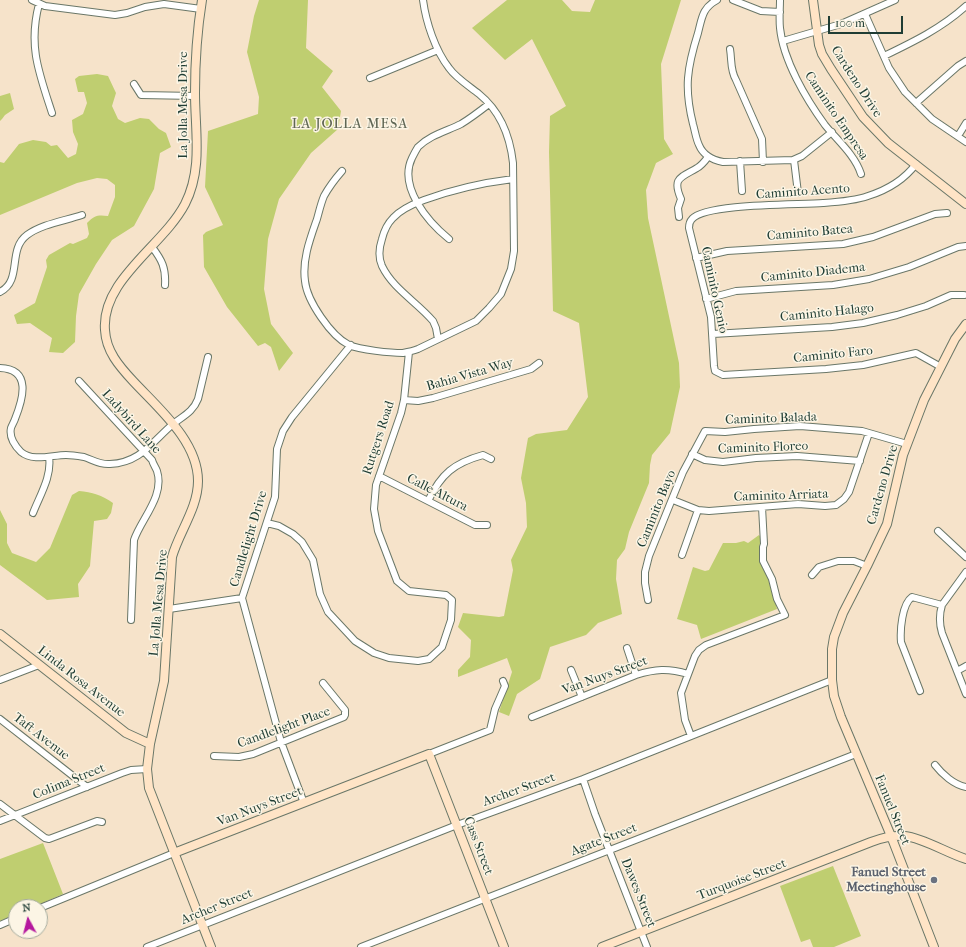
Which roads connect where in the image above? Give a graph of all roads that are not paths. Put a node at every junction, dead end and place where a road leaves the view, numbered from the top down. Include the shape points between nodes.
1 (32, 0) edge
2 (202, 0) edge
3 (423, 0) edge
4 (717, 0) edge
5 (733, 0) edge
6 (780, 0) edge
7 (814, 0) edge
8 (895, 0) edge
9 (39, 4) junction
10 (966, 6) edge
11 (201, 9) junction
12 (780, 12) junction
13 (865, 14) junction
14 (817, 30) junction
15 (783, 41) junction
16 (730, 49) dead end
17 (438, 50) junction
18 (884, 56) junction
19 (966, 61) edge
20 (370, 78) dead end
21 (134, 84) dead end
22 (195, 96) junction
23 (916, 103) junction
24 (489, 104) junction
25 (52, 113) dead end
26 (966, 123) edge
27 (832, 132) junction
28 (958, 136) junction
29 (966, 142) edge
30 (708, 157) junction
31 (794, 160) junction
32 (740, 161) junction
33 (763, 162) junction
34 (916, 164) junction
35 (342, 171) dead end
36 (861, 174) dead end
37 (513, 179) junction
38 (742, 191) dead end
39 (798, 193) dead end
40 (418, 203) junction
41 (966, 204) edge
42 (947, 213) dead end
43 (82, 215) dead end
44 (679, 217) dead end
45 (689, 228) joint
46 (449, 239) dead end
47 (966, 246) edge
48 (152, 247) junction
49 (696, 258) junction
50 (165, 284) dead end
51 (0, 292) edge
52 (964, 295) dead end
53 (706, 299) junction
54 (965, 327) edge
55 (713, 334) junction
56 (438, 339) junction
57 (351, 345) junction
58 (409, 352) junction
59 (208, 357) dead end
60 (539, 363) dead end
61 (941, 367) junction
62 (0, 368) edge
63 (723, 376) joint
64 (79, 381) dead end
65 (404, 400) junction
66 (173, 424) junction
67 (705, 431) joint
68 (869, 433) junction
69 (907, 444) junction
70 (144, 452) junction
71 (692, 454) junction
72 (49, 457) junction
73 (490, 459) dead end
74 (860, 461) junction
75 (379, 476) junction
76 (673, 500) junction
77 (428, 501) junction
78 (762, 507) junction
79 (698, 510) junction
80 (33, 513) dead end
81 (267, 523) junction
82 (487, 525) dead end
83 (938, 531) dead end
84 (682, 555) dead end
85 (966, 557) edge
86 (867, 566) junction
87 (966, 572) edge
88 (812, 575) dead end
89 (242, 598) junction
90 (648, 600) dead end
91 (942, 605) junction
92 (169, 609) junction
93 (131, 620) dead end
94 (0, 634) edge
95 (627, 648) dead end
96 (39, 665) junction
97 (966, 666) edge
98 (571, 670) dead end
99 (957, 671) junction
100 (688, 674) junction
101 (636, 675) junction
102 (0, 680) edge
103 (503, 680) dead end
104 (832, 680) junction
105 (323, 683) dead end
106 (920, 692) dead end
107 (966, 694) edge
108 (582, 697) junction
109 (532, 717) dead end
110 (0, 719) edge
111 (691, 736) junction
112 (281, 742) junction
113 (150, 744) junction
114 (429, 754) junction
115 (856, 754) junction
116 (214, 756) dead end
117 (935, 765) dead end
118 (147, 769) junction
119 (582, 779) junction
120 (87, 787) junction
121 (966, 787) edge
122 (304, 803) junction
123 (0, 804) edge
124 (14, 815) junction
125 (0, 821) edge
126 (102, 822) dead end
127 (457, 825) junction
128 (891, 836) junction
129 (609, 850) junction
130 (174, 853) junction
131 (966, 859) edge
132 (485, 898) junction
133 (48, 905) edge
134 (202, 925) junction
135 (642, 932) junction
136 (147, 947) edge
137 (211, 947) edge
138 (360, 947) edge
139 (504, 947) edge
140 (602, 947) edge
141 (647, 947) edge
142 (934, 947) edge

1 - 9 street
2 - 11 street, La Jolla Mesa Drive
3 - 17 street via 428,27
4 - 30 street via 705,9 690,57 688,80 689,108 699,146
5 - 12 street via 761,11
6 - 12 street, Caminito Empresa
7 - 14 street, Cardeno Drive
8 - 13 street
9 - 11 street via 115,15 164,4
9 - 25 street via 34,39 36,62
10 - 18 street via 920,39
11 - 22 street, La Jolla Mesa Drive via 195,57
12 - 15 street, Caminito Empresa
13 - 14 street
13 - 18 street
14 - 15 street
14 - 34 street, Cardeno Drive via 822,54 863,117 888,143
15 - 27 street, Caminito Empresa via 792,71
16 - 33 street via 732,72 762,139
17 - 20 street
17 - 24 street via 449,68
18 - 23 street via 905,92
19 - 23 street
21 - 22 street via 141,95
22 - 48 street, La Jolla Mesa Drive via 198,144 191,191 176,219
23 - 28 street via 932,119
24 - 37 street via 507,134 512,152
24 - 40 street via 462,123 429,138 417,148 409,164 408,176 411,190
26 - 28 street
27 - 31 street
27 - 36 street, Caminito Empresa via 858,164
28 - 29 street
30 - 32 street via 723,162
30 - 44 street via 699,167 677,182 676,188 681,199
31 - 33 street
31 - 39 street
32 - 33 street
32 - 38 street
34 - 41 street, Cardeno Drive
34 - 45 street, Caminito Acento via 888,188 868,196 825,203 717,209 695,217
35 - 57 street via 324,196 304,262 305,282 310,300 325,323
37 - 40 street via 451,190
37 - 56 street via 514,251 511,269 501,294 476,321
40 - 46 street via 439,231
40 - 56 street via 404,209 393,218 384,231 379,249 381,264 388,277 433,321
42 - 49 street, Caminito Batea via 935,214 872,237 843,244 728,251
43 - 51 street via 27,235 16,249 13,278 6,289
45 - 49 street, Caminito Genio
47 - 53 street, Caminito Diadema via 870,279 833,285 736,291
48 - 50 street via 160,257 166,273
48 - 66 street, La Jolla Mesa Drive via 118,285 108,303 105,330 107,342 118,364
49 - 53 street, Caminito Genio
52 - 55 street, Caminito Halago via 951,295 926,306 863,323
53 - 55 street, Caminito Genio
54 - 61 street, Cardeno Drive via 955,339
55 - 63 street, Caminito Genio via 715,371
56 - 58 street
57 - 58 street
57 - 81 street, Candlelight Drive via 283,430 277,449 275,497
58 - 65 street, Rutgers Road
59 - 66 street via 196,406
60 - 65 street, Bahia Vista Way via 532,369 433,398
61 - 63 street, Caminito Faro via 916,353 863,365
61 - 69 street, Cardeno Drive via 924,400
62 - 72 street via 14,371 22,382 16,418 11,428 12,440 24,454
64 - 70 street, Ladybird Lane
65 - 75 street, Rutgers Road
66 - 70 street
66 - 92 street, La Jolla Mesa Drive via 189,449 196,466 198,481 196,497 172,557
67 - 68 street, Caminito Balada via 725,432 800,426
67 - 71 street, Caminito Bayo
68 - 69 street, Caminito Balada
68 - 74 street, Caminito Arriata
69 - 86 street, Cardeno Drive via 887,524
70 - 72 street via 127,461 110,464 73,455
70 - 93 street, Ladybird Lane via 152,460 159,484 155,498 134,540
71 - 74 street, Caminito Floreo via 705,460 724,462 797,456
71 - 76 street, Caminito Bayo
72 - 80 street via 49,474
73 - 77 street via 483,455 464,461 448,472
74 - 78 street, Caminito Arriata via 849,492 836,505 798,504
75 - 77 street, Calle Altura
75 - 81 street, Rutgers Road via 374,509 378,531 397,581 410,591 446,595 452,600 451,620 442,647 429,659 389,658 374,653 355,641 328,612 320,594 313,560 302,542 279,526
76 - 79 street, Caminito Arriata
76 - 90 street, Caminito Bayo via 645,572
77 - 82 street, Calle Altura via 475,525
78 - 79 street, Caminito Arriata
78 - 100 street via 762,556 785,615 706,645 695,656
79 - 84 street
81 - 89 street, Candlelight Drive
83 - 85 street
86 - 88 street via 854,561 838,561 819,567
86 - 104 street, Cardeno Drive via 834,637
87 - 91 street
89 - 92 street
89 - 112 street, Candlelight Drive
91 - 99 street via 939,623
91 - 106 street via 912,597 904,609 901,642
92 - 113 street, La Jolla Mesa Drive via 164,681
94 - 96 street, Linda Rosa Avenue
95 - 101 street
96 - 102 street
96 - 113 street, Linda Rosa Avenue via 126,733
97 - 99 street
98 - 108 street
99 - 107 street
100 - 101 street, Van Nuys Street via 654,670
100 - 111 street via 681,693 684,720
101 - 108 street, Van Nuys Street
103 - 114 street, Van Nuys Street via 504,686 490,730
104 - 111 street, Archer Street
104 - 115 street, Fanuel Street via 834,696
105 - 112 street, Candlelight Place via 345,710 344,717
108 - 109 street, Van Nuys Street
110 - 120 street, Taft Avenue
111 - 119 street, Archer Street
112 - 116 street, Candlelight Place via 239,757
112 - 122 street, Candlelight Drive
113 - 118 street, La Jolla Mesa Drive
114 - 122 street, Van Nuys Street
114 - 127 street, Cass Street
115 - 128 street, Fanuel Street
115 - 129 street, Agate Street
117 - 121 street via 942,773
118 - 120 street, Colima Street via 131,770
118 - 130 street, La Jolla Mesa Drive via 149,788
119 - 127 street, Archer Street
119 - 129 street, Dawes Street
120 - 124 street, Colima Street
122 - 130 street, Van Nuys Street
123 - 124 street
124 - 125 street, Colima Street
124 - 126 street via 49,839 97,821
127 - 132 street, Cass Street
127 - 134 street, Archer Street
128 - 131 street, Turquoise Street via 912,837
128 - 135 street, Turquoise Street
128 - 142 street, Fanuel Street
129 - 132 street, Agate Street
129 - 135 street, Dawes Street
130 - 133 street, Van Nuys Street
130 - 134 street, La Jolla Mesa Drive
132 - 138 street, Agate Street
132 - 139 street, Cass Street
134 - 136 street, Archer Street
134 - 137 street, La Jolla Mesa Drive
135 - 140 street, Turquoise Street
135 - 141 street, Dawes Street

